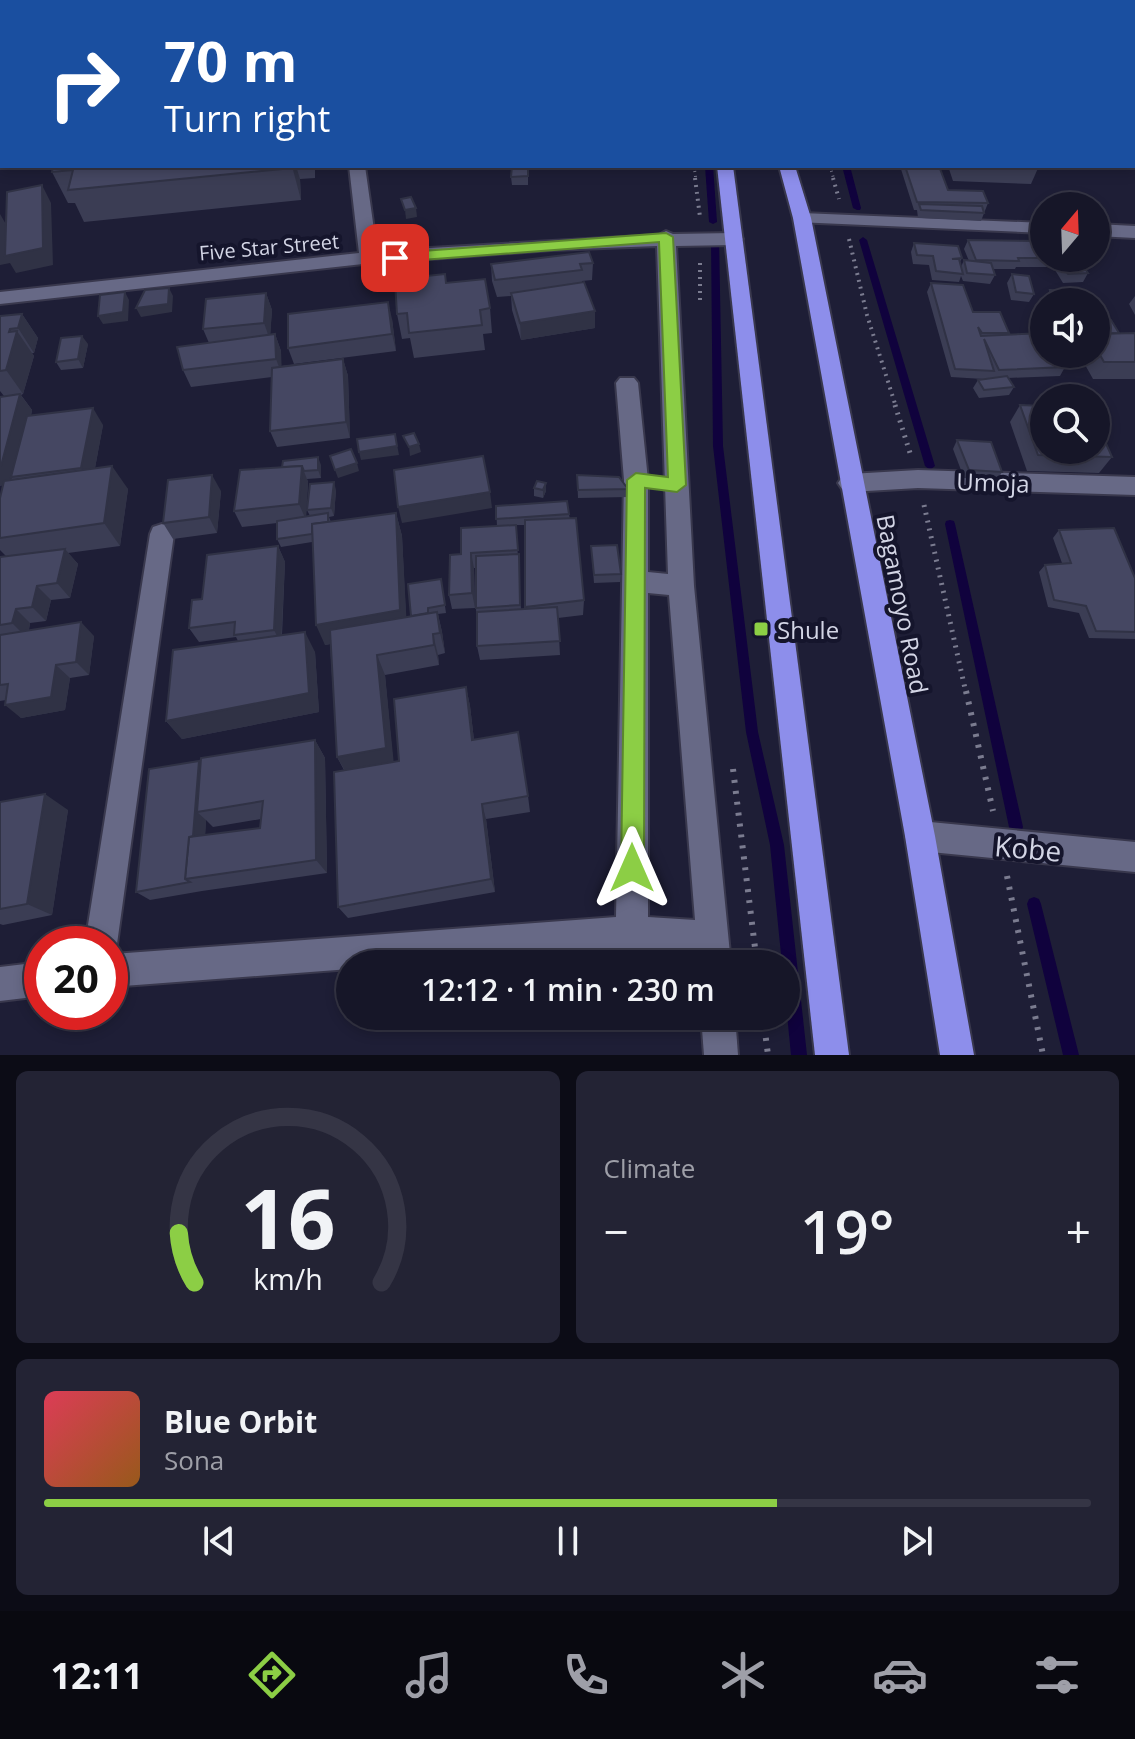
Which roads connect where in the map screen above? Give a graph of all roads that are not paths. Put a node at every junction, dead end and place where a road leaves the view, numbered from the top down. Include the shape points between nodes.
1 (357, 168) edge
2 (725, 168) edge
3 (788, 168) edge
4 (802, 218) junction
5 (1030, 227) edge
6 (1110, 231) edge
7 (1135, 232) edge
8 (666, 237) junction
9 (734, 239) junction
10 (369, 260) junction
11 (0, 298) edge
12 (627, 383) dead end
13 (636, 480) junction
14 (850, 483) junction
15 (677, 485) junction
16 (1135, 486) edge
17 (162, 534) edge
18 (634, 581) junction
19 (681, 586) junction
20 (920, 836) junction
21 (1135, 857) edge
22 (104, 926) edge
23 (632, 932) junction
24 (714, 950) edge
25 (128, 970) edge
26 (24, 981) edge
27 (0, 984) edge
28 (719, 1030) edge
29 (721, 1055) edge
30 (832, 1055) edge
31 (957, 1055) edge

1 - 10 street
2 - 9 highway
3 - 4 highway, Bagamoyo Road
4 - 5 street
4 - 14 highway, Bagamoyo Road
6 - 7 street
8 - 9 street, Five Star Street
8 - 10 street, Five Star Street
8 - 15 street
9 - 30 highway
10 - 11 street, Five Star Street
12 - 13 street
13 - 15 street
13 - 18 street
14 - 16 street, Umoja via 918,479
14 - 20 highway, Bagamoyo Road
15 - 19 street
17 - 22 street
18 - 19 street
18 - 23 street
19 - 24 street
20 - 21 street, Kobe
20 - 31 highway, Bagamoyo Road
23 - 24 street
23 - 25 street
26 - 27 street
28 - 29 street

